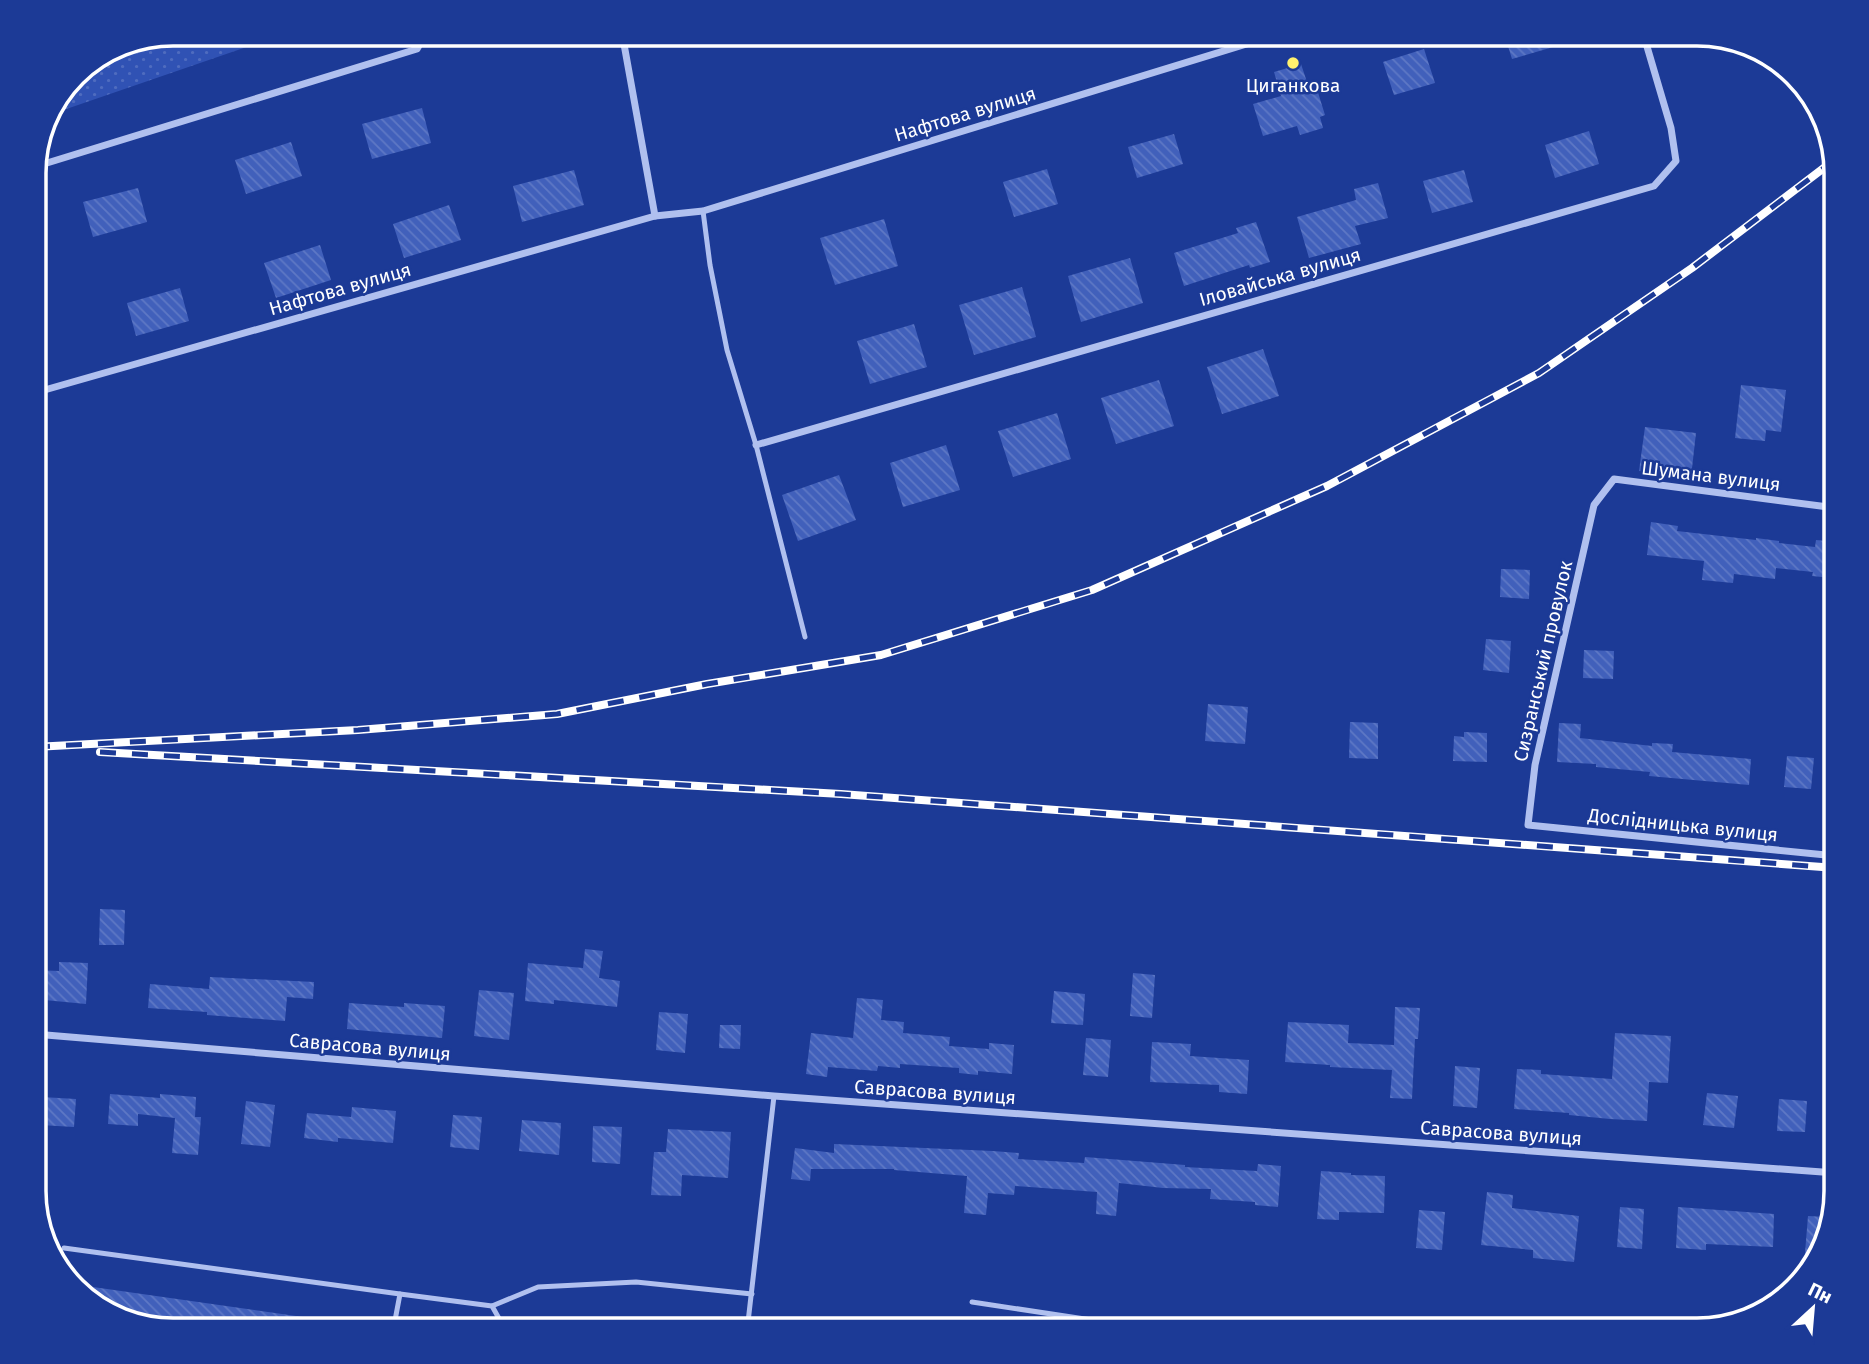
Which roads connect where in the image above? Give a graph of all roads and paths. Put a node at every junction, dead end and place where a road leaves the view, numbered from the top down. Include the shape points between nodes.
1 (419, 46) edge
2 (624, 46) edge
3 (1240, 46) edge
4 (1647, 46) edge
5 (46, 163) edge
6 (703, 211) junction
7 (655, 216) junction
8 (46, 390) edge
9 (756, 445) junction
10 (1594, 505) joint
11 (1824, 506) edge
12 (805, 637) dead end
13 (1528, 825) joint
14 (1824, 855) edge
15 (46, 1035) edge
16 (774, 1096) junction
17 (1824, 1172) edge
18 (64, 1248) dead end
19 (400, 1294) junction
20 (751, 1294) junction
21 (972, 1302) dead end
22 (492, 1306) junction
23 (395, 1318) edge
24 (499, 1318) edge
25 (748, 1318) edge
26 (1078, 1318) edge

1 - 5 street
2 - 7 street
3 - 6 street, Нафтова вулиця
4 - 9 street, Іловайська вулиця via 1676,161 1654,186
6 - 7 street, Нафтова вулиця
6 - 9 lane via 727,350
7 - 8 street, Нафтова вулиця
9 - 12 lane
10 - 11 street, Шумана вулиця via 1614,479
10 - 13 street, Сизранський провулок via 1535,765
13 - 14 street, Дослідницька вулиця
15 - 16 street, Саврасова вулиця
16 - 17 street, Саврасова вулиця
16 - 20 lane
18 - 19 lane
19 - 22 lane
19 - 23 lane
20 - 22 lane via 636,1282 538,1287
20 - 25 lane
21 - 26 lane
22 - 24 lane

